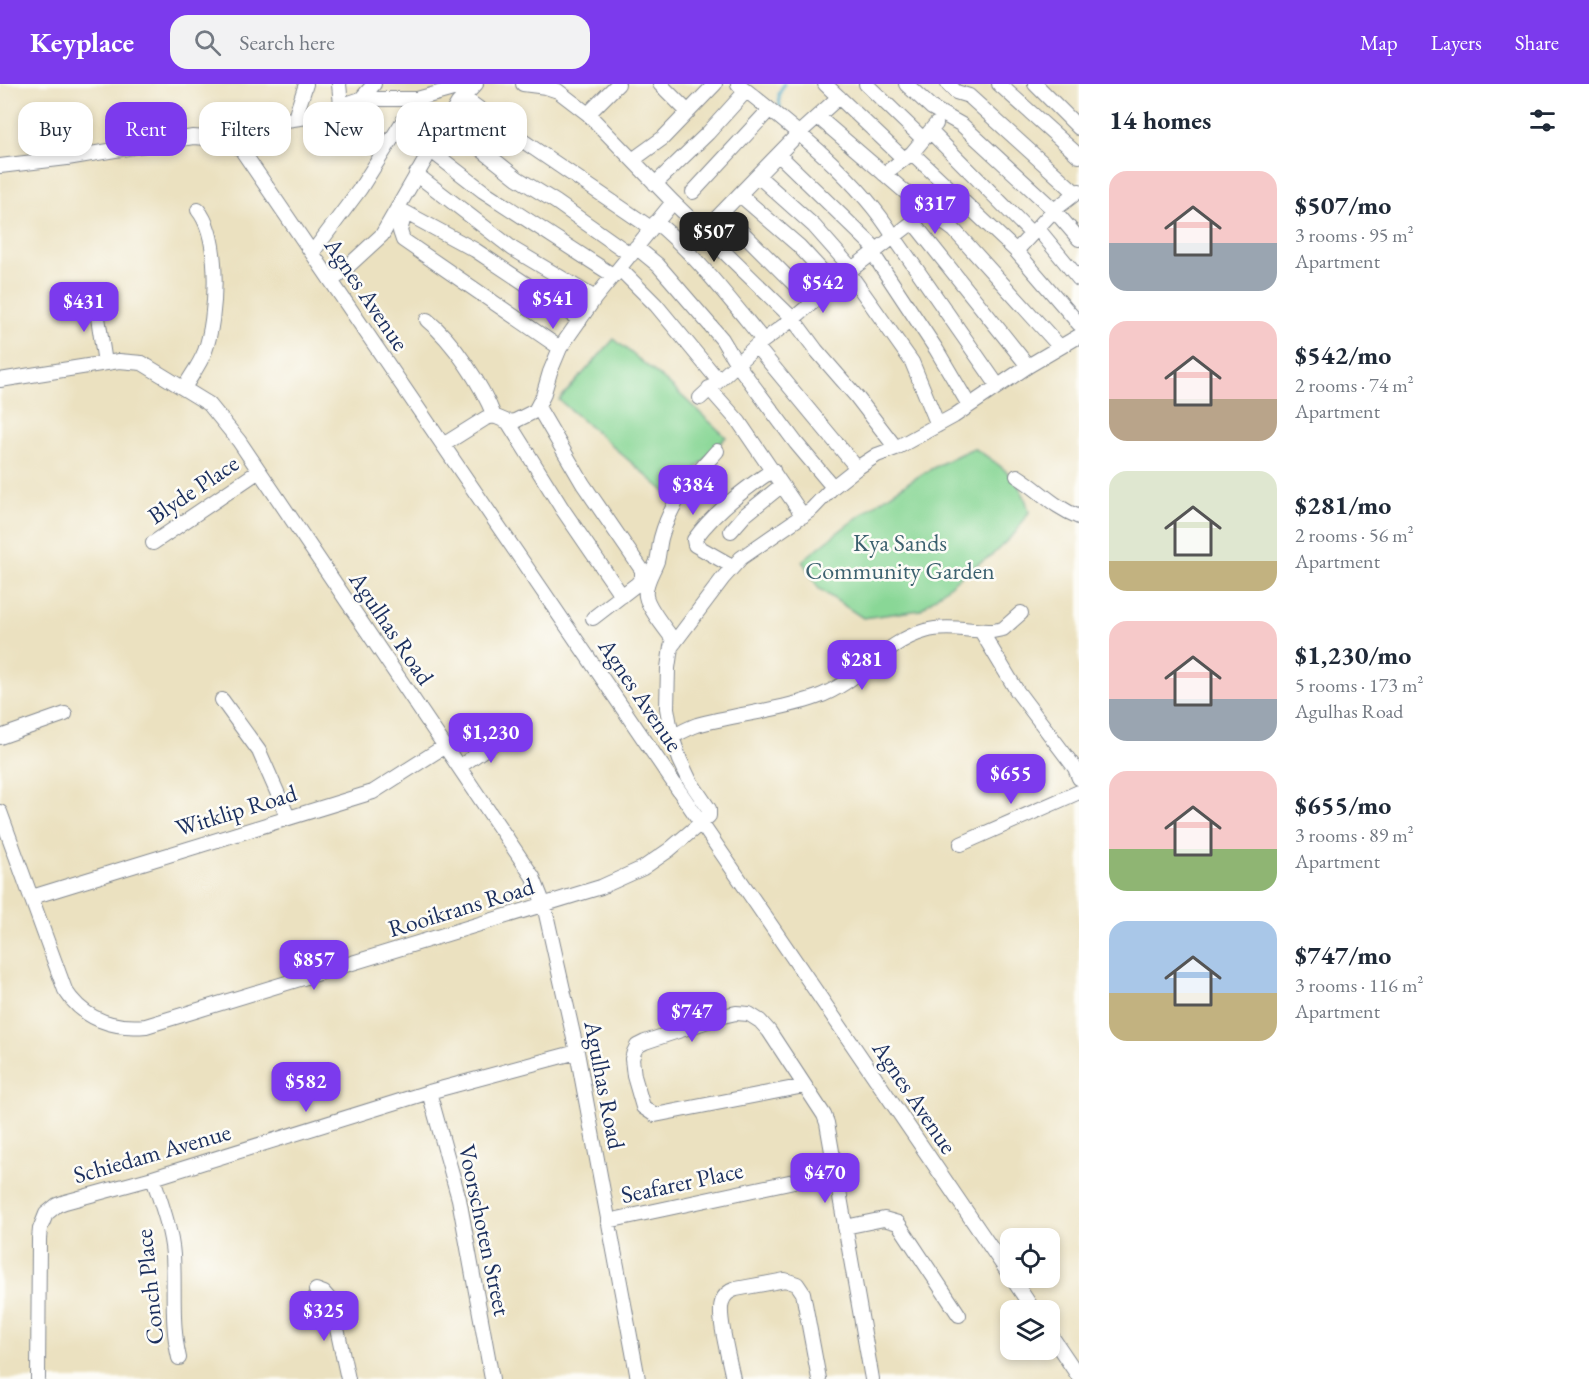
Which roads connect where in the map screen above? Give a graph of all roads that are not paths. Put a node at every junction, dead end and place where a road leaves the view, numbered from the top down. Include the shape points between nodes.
1 (306, 84) edge
2 (339, 84) edge
3 (374, 84) edge
4 (471, 84) edge
5 (476, 84) edge
6 (523, 84) edge
7 (618, 84) edge
8 (660, 84) edge
9 (715, 84) edge
10 (825, 84) edge
11 (866, 84) edge
12 (906, 84) edge
13 (948, 84) edge
14 (977, 84) edge
15 (999, 84) edge
16 (1035, 84) edge
17 (742, 87) edge
18 (561, 88) edge
19 (458, 89) edge
20 (969, 96) junction
21 (840, 97) junction
22 (361, 99) junction
23 (417, 99) junction
24 (341, 102) edge
25 (351, 102) edge
26 (769, 110) junction
27 (688, 112) junction
28 (588, 114) junction
29 (943, 115) junction
30 (303, 116) edge
31 (818, 117) junction
32 (295, 118) junction
33 (291, 119) edge
34 (1079, 129) edge
35 (798, 134) junction
36 (927, 136) junction
37 (199, 137) edge
38 (779, 155) junction
39 (246, 156) edge
40 (426, 156) edge
41 (438, 156) edge
42 (489, 156) edge
43 (908, 156) junction
44 (1079, 156) edge
45 (633, 159) junction
46 (0, 166) edge
47 (416, 174) junction
48 (884, 174) junction
49 (758, 176) junction
50 (655, 183) junction
51 (693, 192) dead end
52 (1077, 192) edge
53 (740, 195) junction
54 (673, 202) junction
55 (926, 209) junction
56 (198, 210) dead end
57 (1054, 210) junction
58 (402, 211) junction
59 (723, 213) junction
60 (913, 222) junction
61 (653, 225) junction
62 (704, 231) junction
63 (1035, 232) junction
64 (894, 237) junction
65 (1079, 239) edge
66 (633, 251) junction
67 (1016, 251) junction
68 (312, 252) junction
69 (875, 252) junction
70 (850, 271) junction
71 (617, 273) junction
72 (1079, 279) edge
73 (332, 281) junction
74 (835, 285) junction
75 (95, 298) dead end
76 (595, 298) junction
77 (812, 302) junction
78 (793, 319) junction
79 (427, 320) dead end
80 (580, 320) junction
81 (1079, 324) edge
82 (1079, 336) edge
83 (760, 343) junction
84 (1060, 346) junction
85 (560, 348) junction
86 (105, 363) junction
87 (737, 364) junction
88 (1028, 366) junction
89 (0, 380) edge
90 (998, 386) junction
91 (184, 388) junction
92 (709, 389) junction
93 (969, 405) junction
94 (538, 407) junction
95 (494, 416) junction
96 (508, 422) junction
97 (938, 425) junction
98 (443, 445) junction
99 (896, 448) junction
100 (717, 451) dead end
101 (857, 468) junction
102 (773, 470) junction
103 (259, 471) junction
104 (1017, 476) dead end
105 (782, 485) junction
106 (833, 488) junction
107 (802, 516) junction
108 (1079, 517) edge
109 (731, 531) dead end
110 (153, 543) dead end
111 (732, 566) junction
112 (622, 596) junction
113 (1021, 613) dead end
114 (593, 618) dead end
115 (981, 631) junction
116 (675, 642) junction
117 (222, 700) dead end
118 (64, 714) dead end
119 (518, 735) dead end
120 (0, 737) edge
121 (672, 737) junction
122 (445, 746) junction
123 (459, 767) junction
124 (1079, 778) edge
125 (1079, 792) edge
126 (0, 813) edge
127 (288, 817) junction
128 (702, 824) junction
129 (961, 844) dead end
130 (32, 897) junction
131 (544, 905) junction
132 (577, 1053) junction
133 (804, 1086) junction
134 (429, 1092) junction
135 (836, 1172) junction
136 (153, 1178) junction
137 (608, 1221) junction
138 (845, 1227) junction
139 (1000, 1261) edge
140 (316, 1290) dead end
141 (959, 1315) dead end
142 (1060, 1349) edge
143 (180, 1358) dead end
144 (1079, 1377) edge
145 (38, 1379) edge
146 (348, 1379) edge
147 (492, 1379) edge
148 (638, 1379) edge
149 (733, 1379) edge
150 (819, 1379) edge
151 (872, 1379) edge

1 - 32 street
2 - 24 street
3 - 22 street
4 - 19 street
5 - 19 street
6 - 18 street
7 - 28 street
8 - 27 street
9 - 27 street
10 - 21 street
11 - 36 street
12 - 29 street
13 - 20 street
14 - 20 street
15 - 44 street
16 - 34 street
17 - 26 street
17 - 50 street via 701,140
18 - 28 street
19 - 23 street
19 - 61 street via 523,141
20 - 52 street
21 - 31 street
21 - 43 street
22 - 23 street
22 - 25 street
23 - 68 street via 360,189
26 - 35 street
26 - 51 street
27 - 45 street via 657,143
28 - 45 street
29 - 36 street
29 - 57 street via 962,125
30 - 32 street
31 - 35 street
31 - 48 street
32 - 33 street
35 - 38 street
35 - 64 street via 861,192
36 - 43 street
36 - 63 street
37 - 46 street
38 - 49 street
38 - 69 street
39 - 68 street, Agnes Avenue
40 - 47 street
41 - 71 street via 483,191
42 - 66 street via 517,178
43 - 48 street
43 - 67 street
45 - 50 street
47 - 58 street
47 - 76 street via 513,249
48 - 55 street
49 - 53 street
49 - 70 street via 814,226
50 - 54 street
52 - 57 street
53 - 59 street
53 - 74 street via 799,246
54 - 61 street
54 - 62 street
55 - 60 street
55 - 84 street via 954,230
56 - 91 street via 211,239 213,314 205,352
57 - 63 street
57 - 65 street
58 - 73 street via 378,240
58 - 80 street via 475,250
58 - 85 street via 403,240
59 - 62 street
59 - 77 street
60 - 64 street
60 - 88 street
61 - 66 street
61 - 83 street via 679,243 718,285
62 - 78 street
63 - 67 street
63 - 72 street
64 - 69 street
64 - 90 street
66 - 71 street
66 - 87 street via 658,265 722,339
67 - 81 street
68 - 73 street, Agnes Avenue
69 - 70 street
69 - 93 street
70 - 74 street
70 - 97 street via 912,362
71 - 76 street
71 - 92 street via 656,305
73 - 98 street, Agnes Avenue
74 - 77 street
75 - 86 street
76 - 80 street
77 - 78 street
78 - 83 street
78 - 99 street
79 - 95 street via 476,380
80 - 85 street
82 - 84 street
83 - 87 street
83 - 101 street
84 - 88 street
85 - 94 street
86 - 89 street, Agulhas Road
86 - 91 street, Agulhas Road via 142,363
87 - 92 street
87 - 106 street
88 - 90 street
90 - 93 street
91 - 103 street, Agulhas Road via 216,411
92 - 102 street via 739,422
93 - 97 street
94 - 96 street
94 - 112 street via 583,484 642,570 640,581
95 - 96 street
95 - 98 street via 477,422
96 - 112 street
97 - 99 street
98 - 128 street, Agnes Avenue
99 - 101 street
100 - 116 street via 676,500 646,585 648,602
101 - 106 street
102 - 105 street
102 - 111 street via 716,515 694,540 700,548
103 - 110 street, Blyde Place
103 - 122 street, Agulhas Road
104 - 108 street via 1056,506
105 - 107 street
105 - 109 street
106 - 107 street
107 - 111 street
111 - 116 street
112 - 114 street
113 - 115 street via 1003,629
115 - 121 street via 927,630 890,647 842,687 778,709 695,726
115 - 124 street
116 - 121 street via 669,655 667,685
117 - 127 street via 259,751
118 - 120 street
119 - 123 street via 508,734
121 - 128 street via 685,770 709,809
122 - 123 street, Agulhas Road
122 - 127 street, Witklip Road via 373,792
123 - 131 street, Agulhas Road via 526,863
125 - 129 street
126 - 130 street, Rooikrans Road
127 - 130 street, Witklip Road
128 - 131 street, Rooikrans Road via 627,876
128 - 139 street, Agnes Avenue
130 - 131 street, Rooikrans Road via 69,995 87,1014 126,1027 146,1026
131 - 132 street, Agulhas Road
132 - 134 street, Schiedam Avenue
132 - 137 street, Agulhas Road
133 - 133 street via 655,1115 643,1107 633,1059 638,1046 645,1042 742,1013 765,1026
133 - 135 street via 824,1115
134 - 136 street, Schiedam Avenue
134 - 147 street, Voorschoten Street via 459,1199
135 - 137 street, Seafarer Place
135 - 138 street
136 - 143 street, Conch Place via 172,1252 174,1322
136 - 145 street, Schiedam Avenue via 57,1205 43,1220 39,1239
137 - 148 street, Agulhas Road
138 - 141 street via 884,1219 898,1224
138 - 151 street
140 - 146 street via 331,1301
142 - 144 street
149 - 150 street via 722,1301 730,1291 785,1280 797,1284 803,1293

